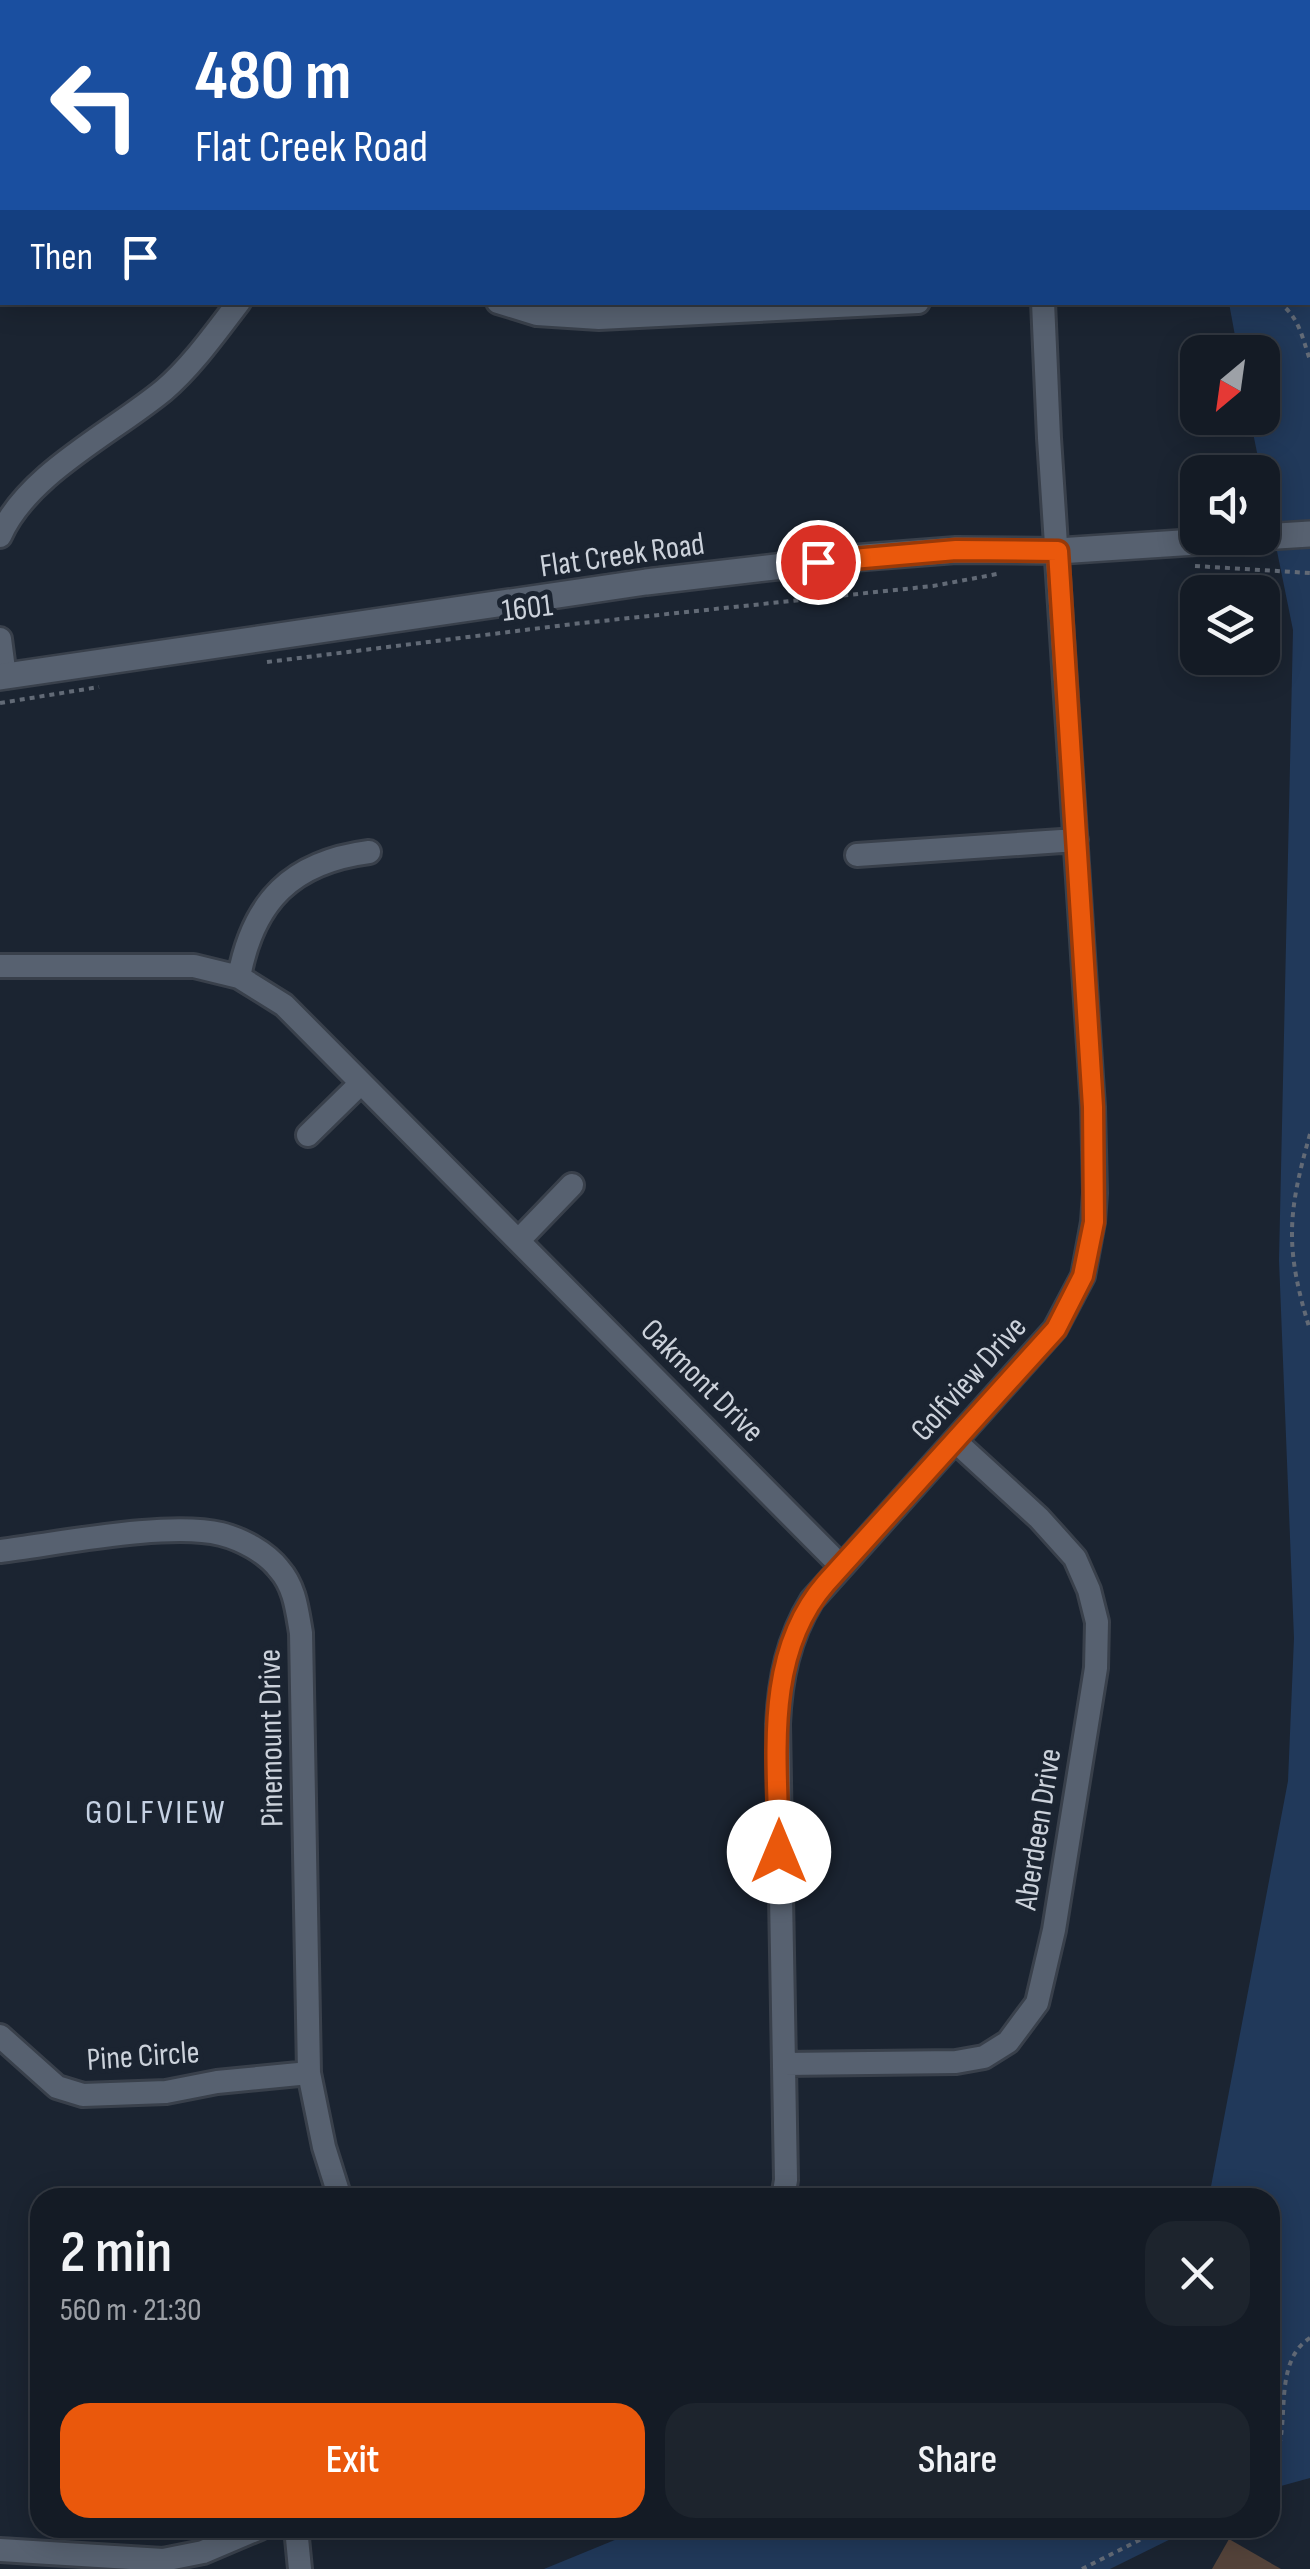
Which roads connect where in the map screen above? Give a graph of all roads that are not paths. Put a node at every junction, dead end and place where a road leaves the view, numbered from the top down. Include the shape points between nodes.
1 (235, 305) edge
2 (508, 305) edge
3 (858, 305) edge
4 (1043, 305) edge
5 (1310, 534) edge
6 (0, 536) edge
7 (1280, 536) edge
8 (1180, 543) edge
9 (1058, 551) junction
10 (0, 638) edge
11 (2, 677) edge
12 (1076, 840) junction
13 (369, 852) dead end
14 (857, 855) dead end
15 (0, 966) edge
16 (239, 977) junction
17 (360, 1084) junction
18 (308, 1135) dead end
19 (572, 1185) dead end
20 (519, 1240) junction
21 (955, 1441) junction
22 (0, 1551) edge
23 (842, 1566) junction
24 (0, 2036) edge
25 (784, 2064) junction
26 (309, 2072) junction
27 (337, 2188) edge
28 (784, 2188) edge
29 (236, 2538) edge
30 (297, 2538) edge
31 (0, 2550) edge
32 (300, 2569) edge

1 - 6 street via 166,387 44,478 16,506
2 - 3 street via 599,318
4 - 9 street, Golfview Drive
5 - 7 street, Flat Creek Road
8 - 9 street, Flat Creek Road
9 - 11 street, Flat Creek Road via 956,550 665,580
9 - 12 street, Golfview Drive
10 - 11 street
12 - 14 street
12 - 21 street, Golfview Drive via 1096,1193 1083,1276 1056,1329
13 - 16 street via 300,872 263,909 244,946
15 - 16 street, Oakmont Drive via 194,966
16 - 17 street, Oakmont Drive via 284,1005
17 - 18 street
17 - 20 street, Oakmont Drive
19 - 20 street
20 - 23 street, Oakmont Drive
21 - 23 street, Golfview Drive
21 - 25 street, Aberdeen Drive via 1074,1558 1097,1622 1094,1684 1037,2003 1008,2042 984,2058
22 - 26 street, Pinemount Drive via 194,1531 250,1545 280,1568 295,1596 301,1633
23 - 25 street, Golfview Drive via 802,1615 780,1689
24 - 26 street, Pine Circle via 57,2087 83,2095 166,2092
25 - 28 street, Golfview Drive
26 - 27 street, Pinemount Drive
29 - 31 street via 163,2560
30 - 32 street

